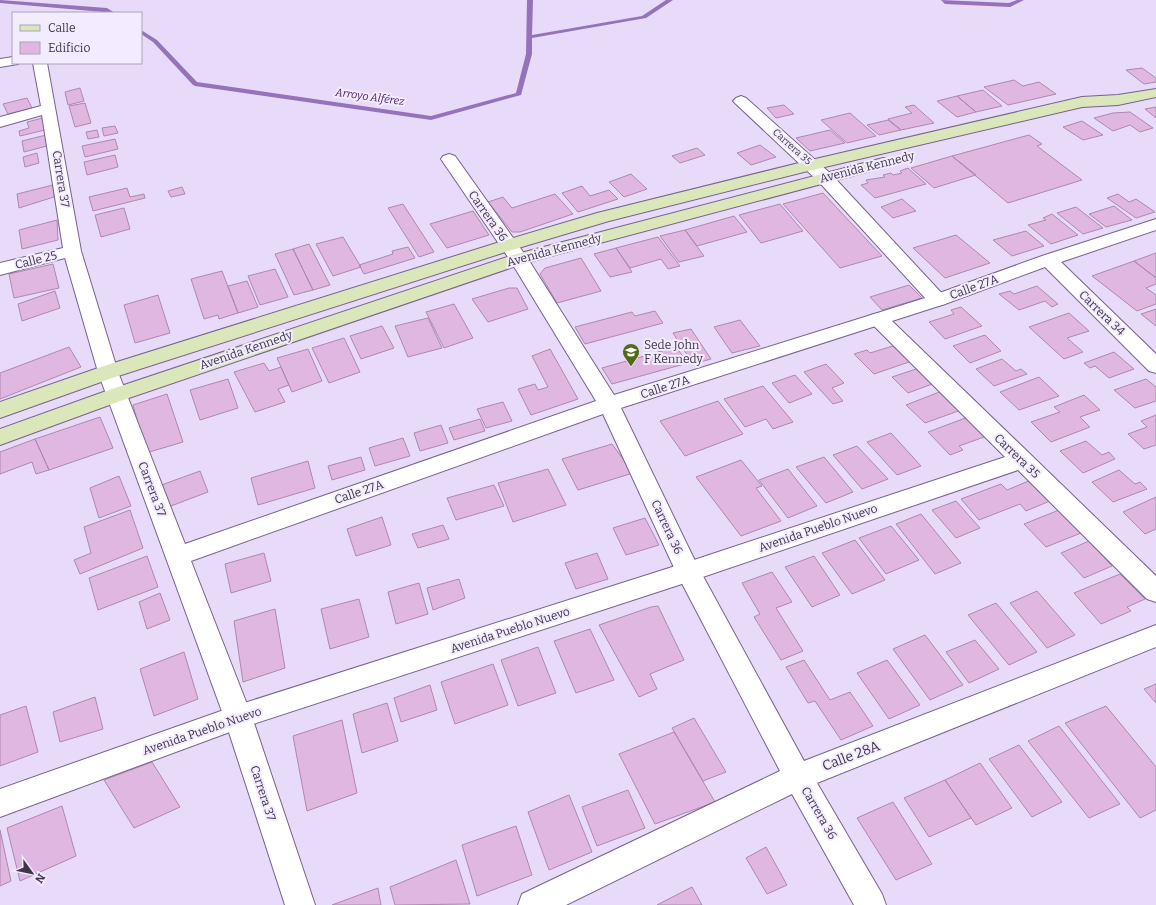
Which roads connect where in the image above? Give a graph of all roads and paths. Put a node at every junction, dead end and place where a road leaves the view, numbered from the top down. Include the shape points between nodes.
1 (12, 61) edge
2 (0, 64) edge
3 (40, 64) edge
4 (1156, 93) edge
5 (741, 101) dead end
6 (50, 109) junction
7 (0, 122) edge
8 (939, 142) junction
9 (449, 158) dead end
10 (811, 164) junction
11 (825, 178) junction
12 (712, 189) junction
13 (726, 204) junction
14 (603, 217) junction
15 (1156, 224) edge
16 (616, 233) junction
17 (72, 251) junction
18 (514, 252) junction
19 (1048, 260) junction
20 (0, 269) edge
21 (390, 292) junction
22 (938, 300) junction
23 (878, 319) junction
24 (260, 324) junction
25 (268, 343) junction
26 (1156, 366) edge
27 (108, 372) junction
28 (116, 395) junction
29 (609, 404) junction
30 (0, 410) edge
31 (0, 437) edge
32 (1022, 460) junction
33 (177, 556) junction
34 (688, 572) junction
35 (1156, 592) edge
36 (1156, 636) edge
37 (238, 718) junction
38 (798, 777) junction
39 (0, 803) edge
40 (300, 905) edge
41 (533, 905) edge
42 (871, 905) edge

1 - 2 street
3 - 6 street, Carrera 37
4 - 8 main road, Avenida Kennedy via 1118,100 1082,102
5 - 10 street, Carrera 35
6 - 7 street
6 - 17 street, Carrera 37
8 - 10 main road, Avenida Kennedy
8 - 11 main road, Avenida Kennedy
9 - 18 street, Carrera 36
10 - 11 street, Carrera 35
10 - 12 main road, Avenida Kennedy
11 - 13 main road, Avenida Kennedy
11 - 22 street, Carrera 35
12 - 13 main road
12 - 14 main road, Avenida Kennedy
13 - 16 main road, Avenida Kennedy
14 - 16 main road
14 - 18 main road, Avenida Kennedy
15 - 19 street, Calle 27A
16 - 18 main road, Avenida Kennedy
17 - 20 street, Calle 25
17 - 27 street, Carrera 37
18 - 21 main road, Avenida Kennedy
18 - 29 street, Carrera 36
19 - 22 street, Calle 27A
19 - 26 street, Carrera 34
21 - 24 main road, Avenida Kennedy
21 - 25 main road, Avenida Kennedy
22 - 23 street, Calle 27A
23 - 29 street, Calle 27A
23 - 32 street, Carrera 35
24 - 25 main road
24 - 27 main road, Avenida Kennedy
25 - 28 main road, Avenida Kennedy
27 - 28 street, Carrera 37
27 - 30 main road, Avenida Kennedy
28 - 31 main road, Avenida Kennedy
28 - 33 street, Carrera 37
29 - 33 street, Calle 27A
29 - 34 street, Carrera 36
32 - 34 street, Avenida Pueblo Nuevo
32 - 35 street, Carrera 35
33 - 37 street, Carrera 37
34 - 37 street, Avenida Pueblo Nuevo
34 - 38 street, Carrera 36
36 - 38 street, Calle 28A
37 - 39 street, Avenida Pueblo Nuevo
37 - 40 street, Carrera 37
38 - 41 street, Calle 28A
38 - 42 street, Carrera 36

